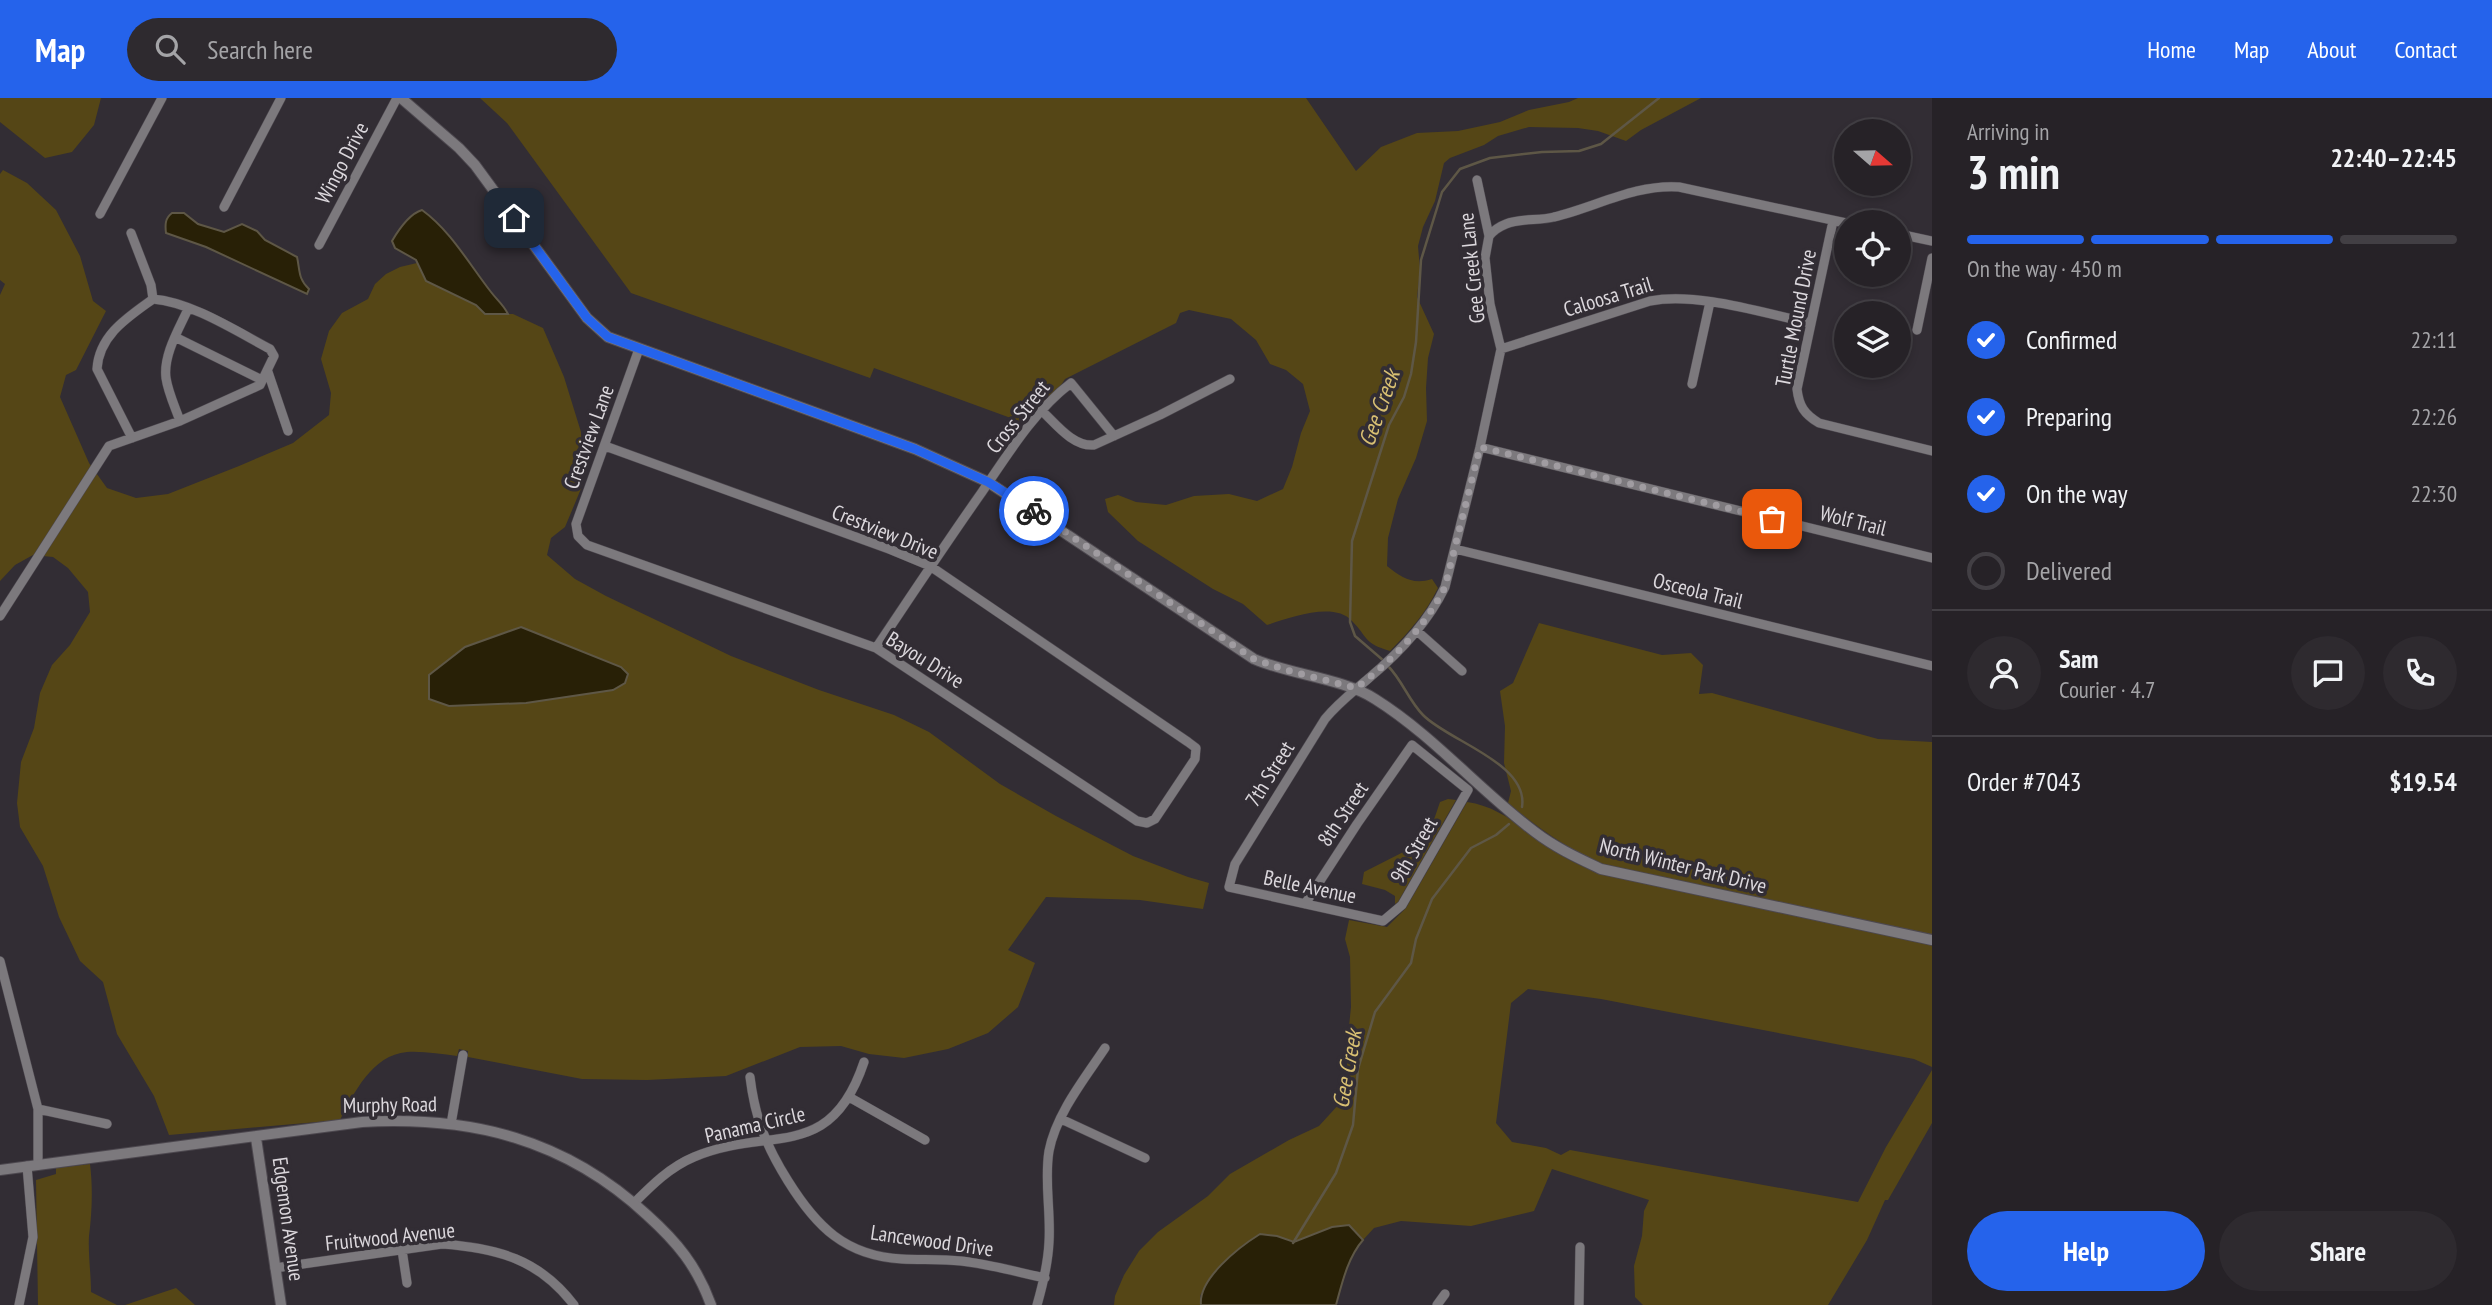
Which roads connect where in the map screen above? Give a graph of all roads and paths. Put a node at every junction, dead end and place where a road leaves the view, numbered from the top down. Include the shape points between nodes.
1 (162, 98) edge
2 (281, 98) edge
3 (399, 98) edge
4 (1477, 180) dead end
5 (224, 207) dead end
6 (100, 214) dead end
7 (1833, 220) joint
8 (131, 233) dead end
9 (1489, 236) junction
10 (1911, 237) edge
11 (1932, 241) edge
12 (319, 244) dead end
13 (1932, 258) edge
14 (153, 299) junction
15 (1710, 302) junction
16 (188, 309) junction
17 (1810, 323) junction
18 (1917, 330) dead end
19 (176, 337) junction
20 (639, 349) junction
21 (1501, 349) junction
22 (265, 376) junction
23 (1230, 379) dead end
24 (1692, 384) dead end
25 (1042, 411) junction
26 (180, 421) junction
27 (288, 431) dead end
28 (1114, 436) junction
29 (132, 438) junction
30 (604, 446) junction
31 (1480, 447) junction
32 (1932, 451) edge
33 (988, 482) junction
34 (578, 536) joint
35 (1455, 549) junction
36 (1932, 558) edge
37 (930, 566) junction
38 (0, 616) edge
39 (1417, 631) junction
40 (876, 648) junction
41 (1932, 666) edge
42 (1462, 671) dead end
43 (1356, 688) junction
44 (1196, 748) joint
45 (1468, 790) joint
46 (1229, 887) joint
47 (1305, 904) junction
48 (1383, 921) joint
49 (1932, 940) edge
50 (0, 961) edge
51 (1105, 1048) dead end
52 (463, 1055) dead end
53 (864, 1062) dead end
54 (750, 1077) dead end
55 (849, 1097) junction
56 (38, 1110) junction
57 (1061, 1119) junction
58 (107, 1124) dead end
59 (451, 1124) junction
60 (257, 1138) junction
61 (764, 1140) junction
62 (925, 1140) dead end
63 (1145, 1158) dead end
64 (32, 1166) junction
65 (0, 1170) edge
66 (634, 1203) junction
67 (1580, 1247) dead end
68 (402, 1250) junction
69 (275, 1268) junction
70 (1045, 1278) junction
71 (407, 1283) dead end
72 (1445, 1294) dead end
73 (19, 1305) edge
74 (281, 1305) edge
75 (574, 1305) edge
76 (711, 1305) edge
77 (1037, 1305) edge
78 (1437, 1305) edge
79 (1578, 1305) edge

1 - 6 street
2 - 5 street
3 - 12 street, Wingo Drive
3 - 20 street, North Winter Park Drive via 475,165 587,318 608,337
4 - 9 street, Gee Creek Lane
7 - 9 street via 1659,186 1565,215 1510,222
7 - 17 street, Turtle Mound Drive
8 - 14 street
9 - 21 street, Gee Creek Lane via 1485,258
10 - 11 street
13 - 18 street
14 - 16 street
14 - 29 street via 122,321 98,358 97,369
15 - 17 street, Caloosa Trail
15 - 21 street, Caloosa Trail via 1668,297 1650,301
15 - 24 street
16 - 19 street
16 - 22 street via 270,349 274,356
17 - 32 street, Turtle Mound Drive via 1797,389 1805,414 1819,424
19 - 22 street
19 - 26 street via 166,378
20 - 30 street, Crestview Lane
20 - 33 street, North Winter Park Drive via 915,449
21 - 31 street, Gee Creek Lane
22 - 26 street via 260,384
22 - 27 street
23 - 28 street
25 - 28 street via 1075,442 1086,446
25 - 28 street, Cross Street via 1071,383
25 - 33 street, Cross Street
26 - 29 street
29 - 38 street via 109,446
30 - 34 street, Crestview Lane via 576,524
30 - 37 street, Crestview Drive
31 - 35 street, Gee Creek Lane
31 - 36 street, Wolf Trail
33 - 37 street, Cross Street
33 - 43 street, North Winter Park Drive via 1254,659
34 - 40 street, Bayou Drive via 587,545
35 - 39 street, Gee Creek Lane via 1445,587
35 - 41 street, Osceola Trail
37 - 40 street, Cross Street
37 - 44 street, Crestview Drive
39 - 42 street
39 - 43 street, Gee Creek Lane
40 - 44 street, Bayou Drive via 1137,821 1147,823 1155,818 1195,759
43 - 46 street, 7th Street via 1325,719 1235,864
43 - 49 street, North Winter Park Drive via 1401,717 1535,832 1601,869
45 - 47 street, 8th Street via 1412,746
45 - 48 street, 9th Street via 1402,905
46 - 47 street, Belle Avenue
47 - 48 street, Belle Avenue
50 - 56 street
51 - 57 street
52 - 59 street
53 - 55 street, Panama Circle
54 - 61 street, Lancewood Drive
55 - 61 street, Panama Circle via 820,1128 797,1137
55 - 62 street
56 - 58 street
56 - 64 street
57 - 63 street
57 - 70 street via 1049,1149
59 - 60 street, Murphy Road via 362,1122
59 - 66 street, Murphy Road via 563,1155
60 - 64 street, Murphy Road
60 - 69 street, Edgemon Avenue
61 - 66 street, Panama Circle via 693,1157 664,1174
61 - 70 street, Lancewood Drive via 819,1224 852,1247 876,1255 963,1261
64 - 65 street, Murphy Road
64 - 73 street via 33,1237
66 - 76 street, Murphy Road via 694,1266
67 - 79 street
68 - 69 street, Fruitwood Avenue
68 - 71 street
68 - 75 street, Fruitwood Avenue via 442,1244 514,1257 553,1281
69 - 74 street, Edgemon Avenue
70 - 77 street
72 - 78 street

